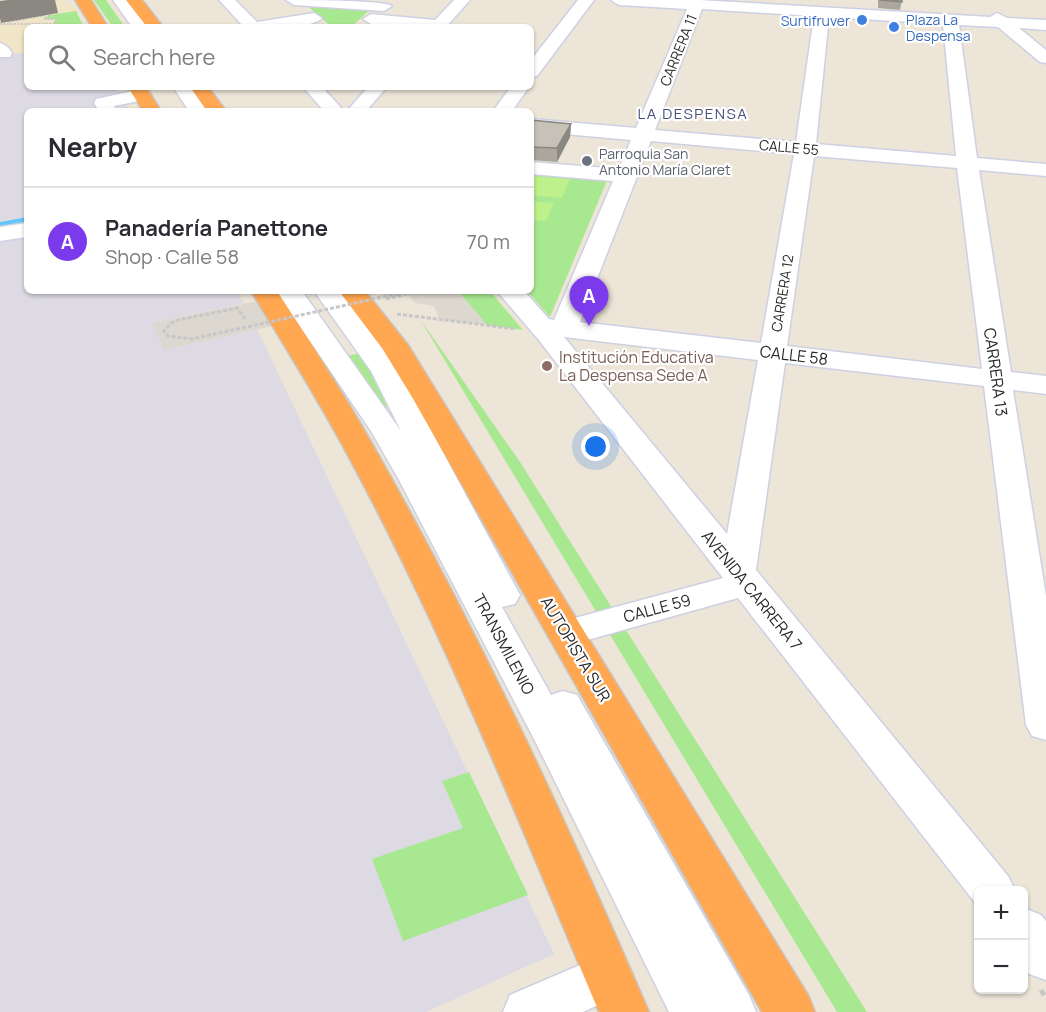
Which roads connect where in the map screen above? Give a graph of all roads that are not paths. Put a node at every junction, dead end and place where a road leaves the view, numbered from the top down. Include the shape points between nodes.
1 (83, 0) edge
2 (111, 0) edge
3 (121, 0) edge
4 (134, 0) edge
5 (227, 0) edge
6 (294, 0) edge
7 (462, 0) edge
8 (586, 0) edge
9 (619, 0) edge
10 (358, 2) edge
11 (697, 4) junction
12 (975, 6) dead end
13 (1038, 8) dead end
14 (822, 12) junction
15 (950, 19) junction
16 (994, 22) junction
17 (319, 23) edge
18 (367, 23) edge
19 (98, 24) edge
20 (127, 24) edge
21 (138, 24) edge
22 (153, 24) edge
23 (250, 24) edge
24 (302, 24) edge
25 (391, 24) edge
26 (440, 24) edge
27 (1045, 25) edge
28 (1042, 51) edge
29 (534, 68) edge
30 (167, 90) edge
31 (184, 90) edge
32 (202, 90) edge
33 (315, 90) edge
34 (375, 90) edge
35 (518, 90) edge
36 (145, 100) edge
37 (106, 108) edge
38 (128, 108) edge
39 (175, 108) edge
40 (196, 108) edge
41 (215, 108) edge
42 (332, 108) edge
43 (358, 108) edge
44 (504, 108) edge
45 (534, 124) edge
46 (644, 134) junction
47 (805, 148) junction
48 (967, 163) junction
49 (534, 168) edge
50 (1046, 170) edge
51 (627, 176) junction
52 (24, 230) edge
53 (0, 234) edge
54 (291, 294) edge
55 (329, 294) edge
56 (513, 294) edge
57 (360, 302) edge
58 (254, 305) edge
59 (551, 329) junction
60 (773, 353) junction
61 (997, 379) junction
62 (1046, 385) edge
63 (742, 578) junction
64 (566, 633) junction
65 (1046, 725) edge
66 (988, 886) edge
67 (1028, 936) edge
68 (1046, 958) edge
69 (616, 994) edge
70 (528, 1012) edge
71 (695, 1012) edge
72 (731, 1012) edge
73 (790, 1012) edge

1 - 19 highway
2 - 20 street
3 - 21 street
4 - 22 highway
5 - 23 street
6 - 10 street
6 - 17 street
7 - 26 street
8 - 29 street
9 - 11 street
10 - 18 street via 384,6
11 - 14 street
11 - 46 street, CARRERA 11
12 - 16 street
13 - 27 street
14 - 15 street
14 - 47 street, CARRERA 12
15 - 16 street
15 - 48 street, CARRERA 13
16 - 27 street
16 - 28 street
17 - 24 street
18 - 25 street
30 - 39 street
31 - 40 street
32 - 41 highway
33 - 42 street
34 - 43 street
35 - 44 street
36 - 37 street via 103,102
36 - 38 street
45 - 46 street, CALLE 55
46 - 47 street, CALLE 55
46 - 51 street, CARRERA 11
47 - 48 street, CALLE 55
47 - 60 street, CARRERA 12
48 - 50 street, CALLE 55
48 - 61 street, CARRERA 13
49 - 51 street
51 - 59 street, CARRERA 11
52 - 53 street
54 - 71 street, TRANSMILENIO via 415,480 556,741
55 - 72 street, TRANSMILENIO via 385,371 505,600
56 - 59 street, AVENIDA CARRERA 7
57 - 64 highway, AUTOPISTA SUR via 410,370
58 - 69 highway via 313,369 399,521 486,702
59 - 60 street, CALLE 58
59 - 63 street, AVENIDA CARRERA 7
60 - 61 street, CALLE 58
60 - 63 street, CARRERA 12
61 - 62 street, CALLE 58
61 - 65 street, CARRERA 13
63 - 64 street, CALLE 59
63 - 66 street, AVENIDA CARRERA 7
64 - 73 highway, AUTOPISTA SUR
67 - 68 street
69 - 70 street

